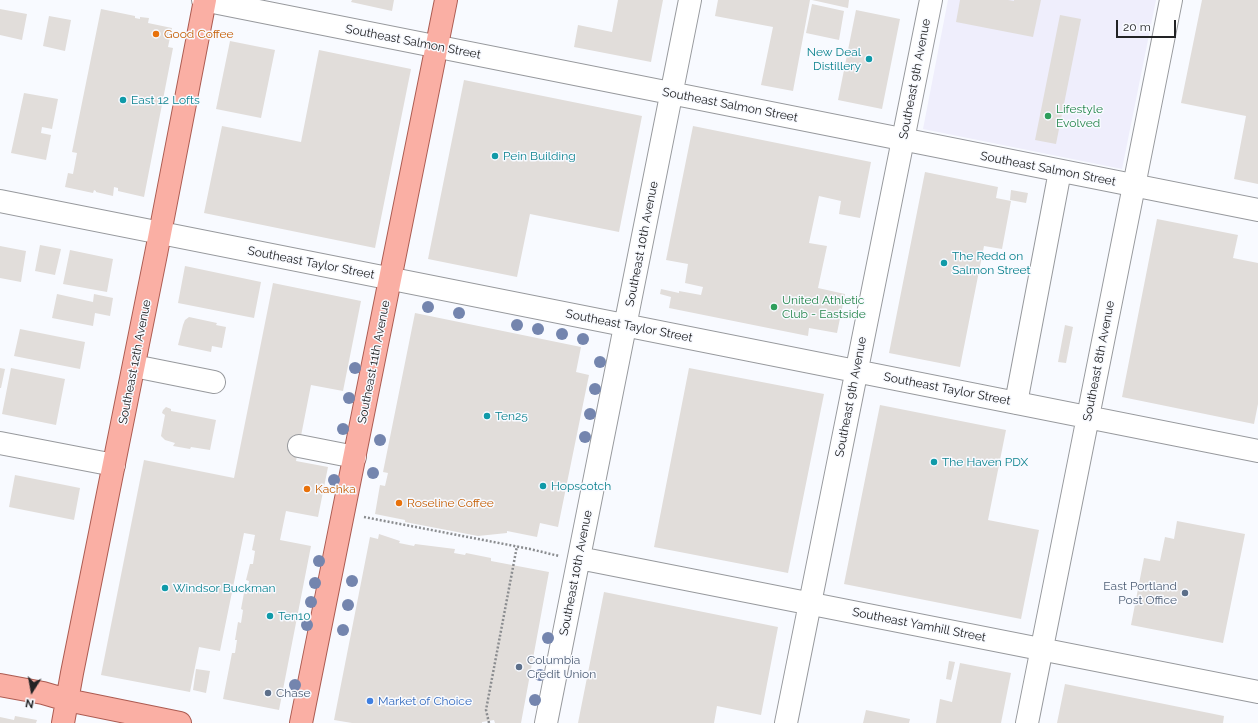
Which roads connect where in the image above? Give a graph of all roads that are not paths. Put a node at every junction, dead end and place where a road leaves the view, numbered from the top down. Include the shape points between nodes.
1 (204, 0) edge
2 (446, 0) edge
3 (690, 0) edge
4 (931, 0) edge
5 (1171, 0) edge
6 (436, 46) junction
7 (672, 94) junction
8 (903, 140) junction
9 (1060, 171) junction
10 (1134, 186) junction
11 (0, 201) edge
12 (1258, 210) edge
13 (160, 233) junction
14 (391, 278) junction
15 (626, 325) junction
16 (134, 366) junction
17 (857, 371) junction
18 (214, 382) dead end
19 (1016, 403) junction
20 (1088, 417) junction
21 (0, 442) edge
22 (299, 446) dead end
23 (1258, 451) edge
24 (355, 457) junction
25 (114, 465) junction
26 (579, 558) junction
27 (810, 604) junction
28 (1042, 650) junction
29 (0, 685) edge
30 (1258, 692) edge
31 (67, 700) junction
32 (63, 723) edge
33 (180, 723) edge
34 (301, 723) edge
35 (546, 723) edge
36 (786, 723) edge
37 (1027, 723) edge

1 - 6 street, Southeast Salmon Street
1 - 13 main road, Southeast 12th Avenue
2 - 6 main road, Southeast 11th Avenue
3 - 7 street, Southeast 10th Avenue
4 - 8 street, Southeast 9th Avenue
5 - 10 street, Southeast 8th Avenue
6 - 7 street, Southeast Salmon Street
6 - 14 main road, Southeast 11th Avenue
7 - 8 street, Southeast Salmon Street
7 - 15 street, Southeast 10th Avenue
8 - 9 street, Southeast Salmon Street
8 - 17 street, Southeast 9th Avenue
9 - 10 street, Southeast Salmon Street
9 - 19 street
10 - 12 street, Southeast Salmon Street
10 - 20 street, Southeast 8th Avenue
11 - 13 street, Southeast Taylor Street
13 - 14 street, Southeast Taylor Street
13 - 16 main road, Southeast 12th Avenue
14 - 15 street, Southeast Taylor Street
14 - 24 main road, Southeast 11th Avenue
15 - 17 street, Southeast Taylor Street
15 - 26 street, Southeast 10th Avenue
16 - 18 street
16 - 25 main road, Southeast 12th Avenue
17 - 19 street, Southeast Taylor Street
17 - 27 street, Southeast 9th Avenue
19 - 20 street, Southeast Taylor Street
20 - 23 street, Southeast Taylor Street
20 - 28 street, Southeast 8th Avenue
21 - 25 street
22 - 24 street
24 - 34 main road, Southeast 11th Avenue
25 - 31 main road, Southeast 12th Avenue
26 - 27 street, Southeast Yamhill Street
26 - 35 street, Southeast 10th Avenue
27 - 28 street, Southeast Yamhill Street
27 - 36 street, Southeast 9th Avenue
28 - 30 street, Southeast Yamhill Street
28 - 37 street, Southeast 8th Avenue
29 - 31 main road
31 - 32 main road, Southeast 12th Avenue
31 - 33 main road

